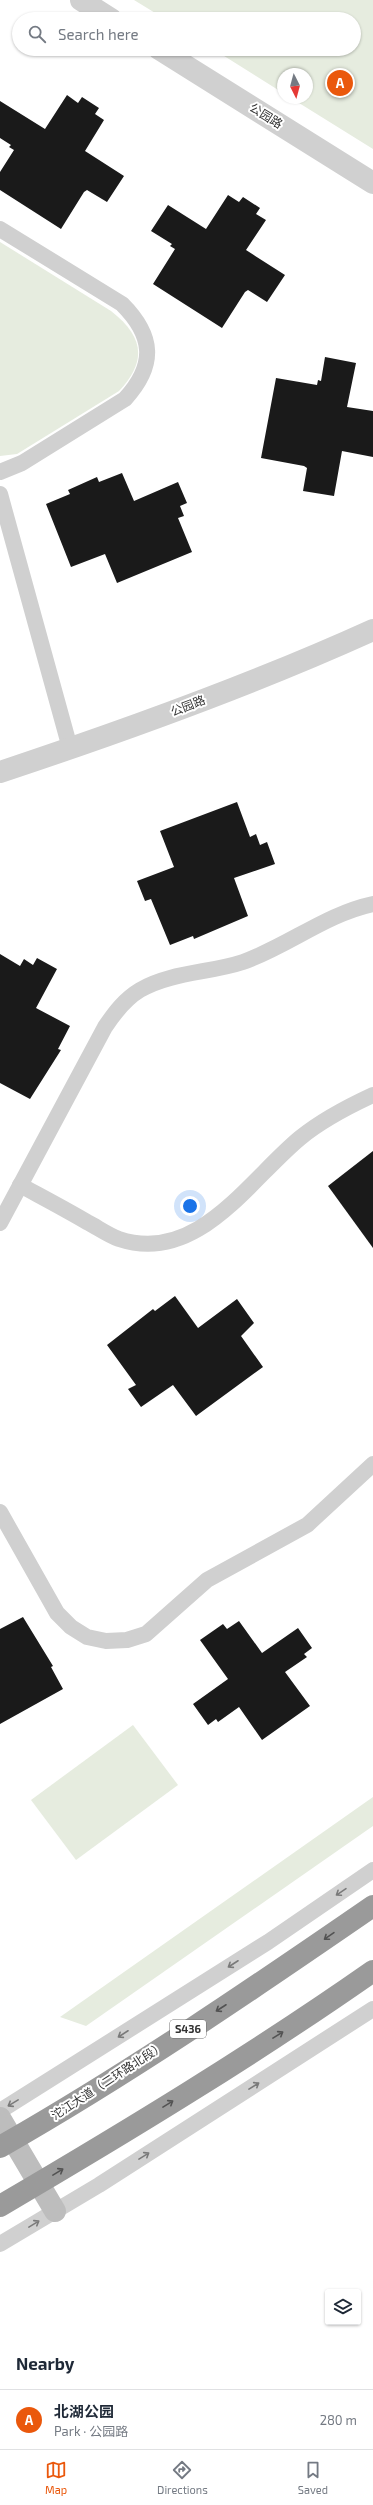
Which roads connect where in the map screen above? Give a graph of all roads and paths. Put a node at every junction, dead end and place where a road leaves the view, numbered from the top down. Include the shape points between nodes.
1 (81, 0) edge
2 (100, 12) edge
3 (170, 56) edge
4 (373, 183) edge
5 (0, 229) edge
6 (0, 472) edge
7 (0, 494) edge
8 (373, 630) edge
9 (70, 748) junction
10 (0, 772) edge
11 (373, 904) edge
12 (373, 1095) edge
13 (20, 1185) junction
14 (0, 1222) edge
15 (373, 1464) edge
16 (1, 1515) edge
17 (373, 1870) edge
18 (373, 1906) edge
19 (373, 1972) edge
20 (373, 2010) edge
21 (0, 2111) edge
22 (0, 2118) edge
23 (6, 2143) edge
24 (39, 2184) junction
25 (0, 2206) edge
26 (55, 2211) junction
27 (0, 2244) edge

1 - 2 street
3 - 4 street, 公园路
5 - 6 lane via 122,304 135,317 145,334 148,351 146,366 138,385 125,399 22,463
7 - 9 lane
8 - 9 street, 公园路 via 295,665 110,736
9 - 10 street, 公园路
11 - 13 lane via 330,919 272,950 243,962 163,980 140,990 121,1005 105,1027
12 - 13 lane via 336,1113 300,1138 217,1217 192,1234 171,1240 146,1244 118,1239
13 - 14 lane
15 - 16 lane via 307,1525 207,1580 146,1634 127,1640 106,1641 87,1636 71,1627 57,1613
17 -> 21 lane via 268,1942
18 -> 23 highway, 沱江大道（二环路北段） / S436 via 55,2116
24 -> 19 highway
26 -> 20 lane
22 - 23 street
23 - 24 street
24 - 25 highway
24 - 26 street
27 -> 26 lane

